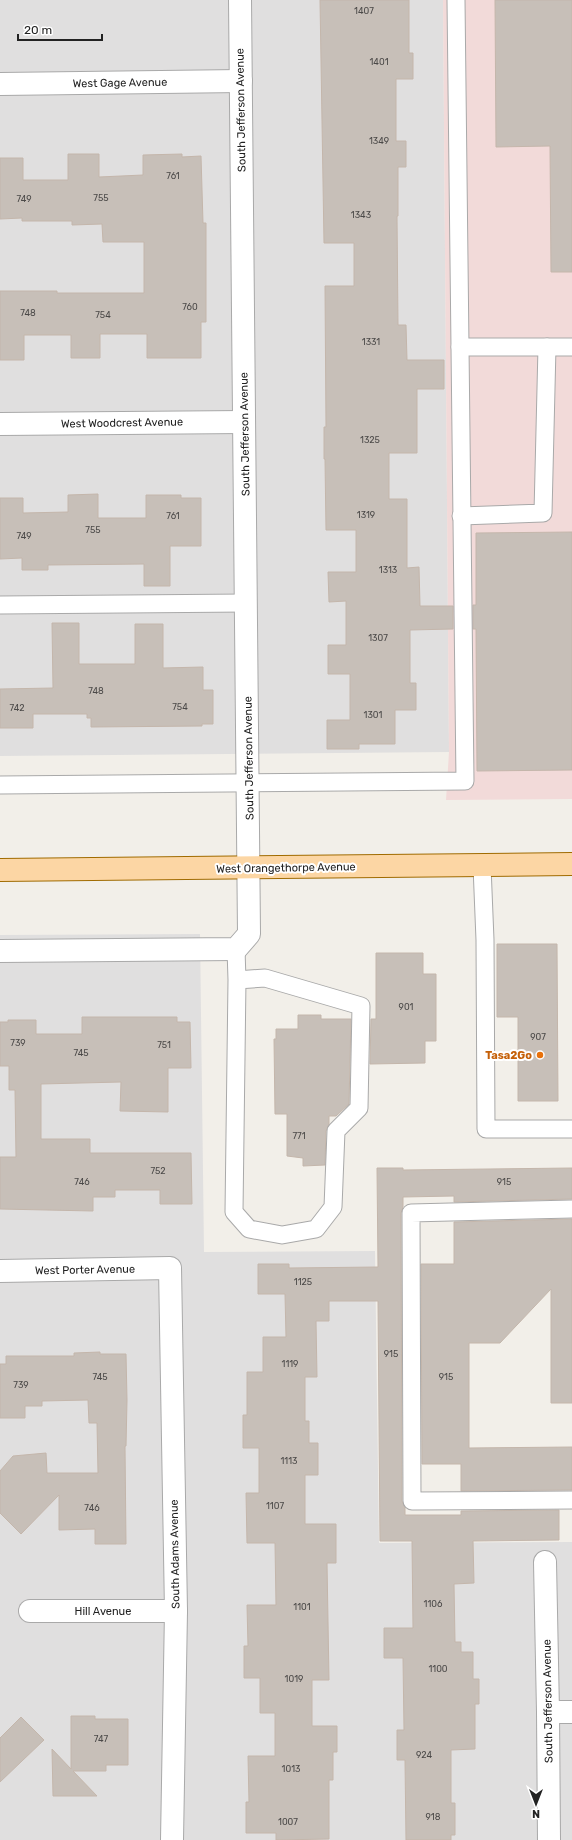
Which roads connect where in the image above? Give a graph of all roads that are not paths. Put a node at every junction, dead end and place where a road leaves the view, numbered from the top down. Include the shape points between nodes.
1 (240, 0) edge
2 (456, 0) edge
3 (241, 81) junction
4 (0, 84) edge
5 (460, 347) junction
6 (547, 347) junction
7 (572, 347) edge
8 (244, 422) junction
9 (0, 424) edge
10 (462, 516) junction
11 (247, 603) junction
12 (0, 605) edge
13 (249, 784) junction
14 (0, 785) edge
15 (572, 864) edge
16 (482, 866) junction
17 (250, 869) junction
18 (0, 870) edge
19 (236, 949) junction
20 (0, 951) edge
21 (237, 980) junction
22 (572, 1129) edge
23 (572, 1209) edge
24 (170, 1268) joint
25 (0, 1271) edge
26 (572, 1500) edge
27 (545, 1562) dead end
28 (30, 1611) dead end
29 (176, 1611) junction
30 (548, 1712) junction
31 (572, 1712) edge
32 (172, 1840) edge
33 (549, 1840) edge

1 - 3 street, South Jefferson Avenue
2 - 5 lane
3 - 4 street, West Gage Avenue
3 - 8 street, South Jefferson Avenue
5 - 6 lane
5 - 10 lane
6 - 7 lane
6 - 10 lane via 543,513
8 - 9 street, West Woodcrest Avenue
8 - 11 street, South Jefferson Avenue
10 - 13 lane via 465,781
11 - 12 lane
11 - 13 street, South Jefferson Avenue
13 - 14 lane
13 - 17 street, South Jefferson Avenue
15 - 16 main road, West Orangethorpe Avenue
16 - 17 main road, West Orangethorpe Avenue
16 - 22 lane via 486,1129
17 - 18 main road, West Orangethorpe Avenue
17 - 19 street, South Jefferson Avenue via 250,934
19 - 20 street
19 - 21 lane
21 - 21 lane via 234,1212 250,1229 282,1235 316,1229 333,1207 336,1131 359,1108 360,1006 265,978
23 - 26 lane via 411,1213 411,1220 412,1501
24 - 25 street, West Porter Avenue
24 - 29 street, South Adams Avenue
27 - 30 street, South Jefferson Avenue
28 - 29 street, Hill Avenue
29 - 32 street, South Adams Avenue
30 - 31 street
30 - 33 street, South Jefferson Avenue

